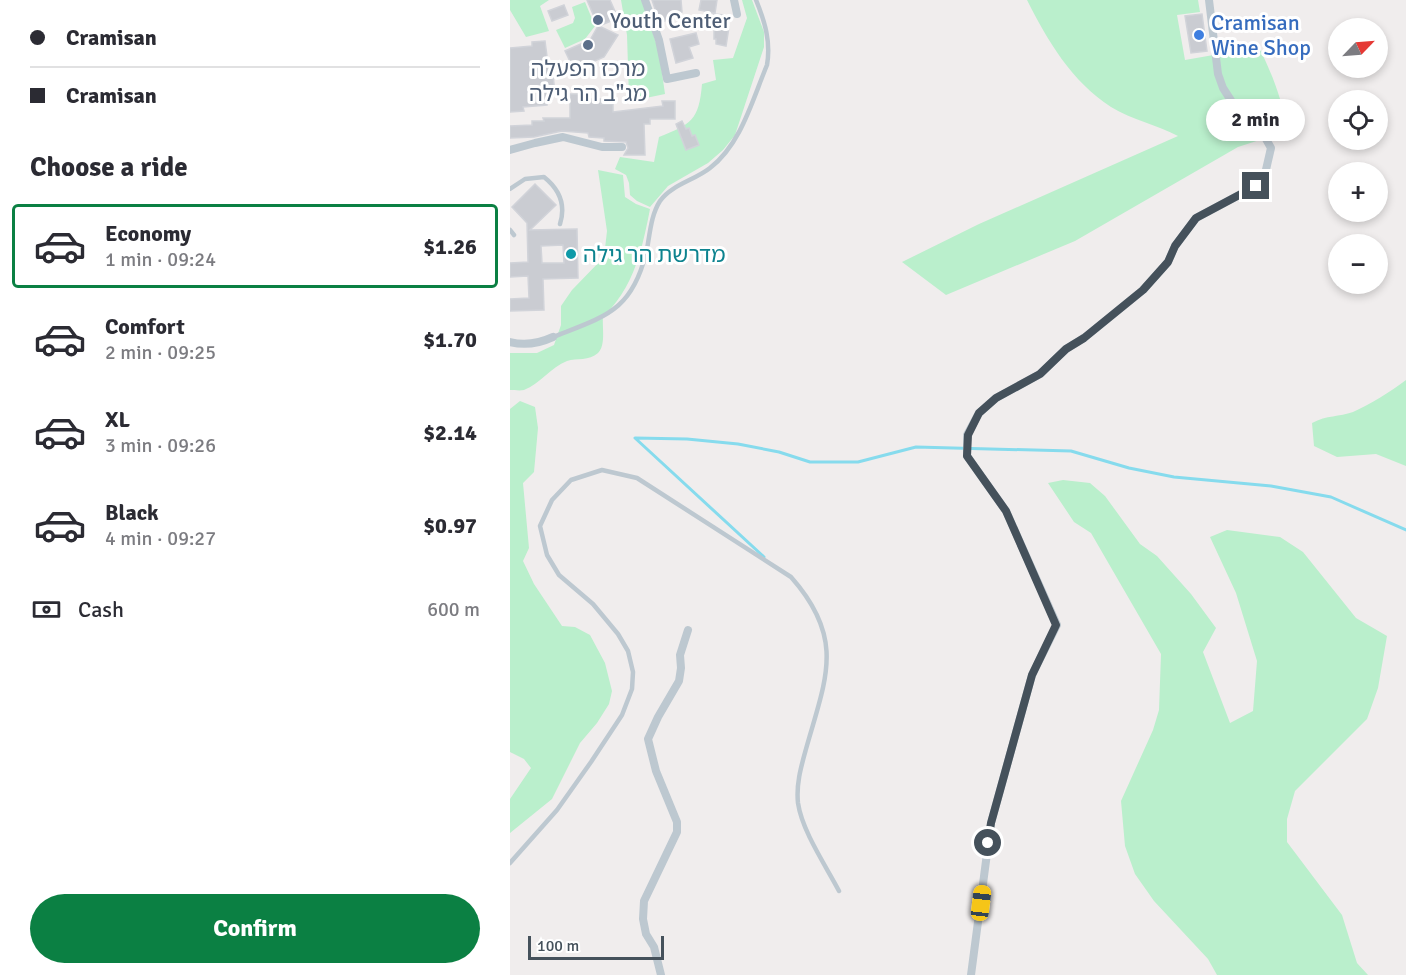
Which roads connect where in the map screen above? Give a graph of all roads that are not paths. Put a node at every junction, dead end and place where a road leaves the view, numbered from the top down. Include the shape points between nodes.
1 (645, 0) edge
2 (734, 0) edge
3 (756, 0) edge
4 (1209, 0) edge
5 (737, 14) dead end
6 (696, 73) dead end
7 (622, 147) dead end
8 (510, 150) edge
9 (510, 189) edge
10 (560, 224) dead end
11 (510, 230) edge
12 (514, 235) dead end
13 (553, 337) joint
14 (510, 342) edge
15 (688, 630) dead end
16 (510, 863) edge
17 (839, 891) dead end
18 (661, 975) edge
19 (971, 975) edge

1 - 6 street via 659,40 666,79
2 - 5 street
3 - 13 lane via 769,40 769,55 733,142 709,169 661,199 643,266 630,295 610,314
4 - 19 street via 1222,88 1241,116 1261,130 1271,148 1265,174 1256,186 1196,218 1168,262 1143,290 1040,374 996,398 979,413 968,435 967,456 1006,511 1056,625 1032,675 991,823
7 - 8 street via 602,147 563,137
9 - 10 lane via 525,179 544,177 560,196
11 - 12 lane
13 - 14 street via 526,345
15 - 18 street via 680,656 679,681 648,739 678,832 644,902 646,934 654,947
16 - 17 lane via 557,810 591,762 622,715 632,689 628,651 592,604 559,575 547,555 540,526 552,500 571,480 602,470 637,478 791,577 805,593 827,644 827,659 825,681 798,781 798,805

